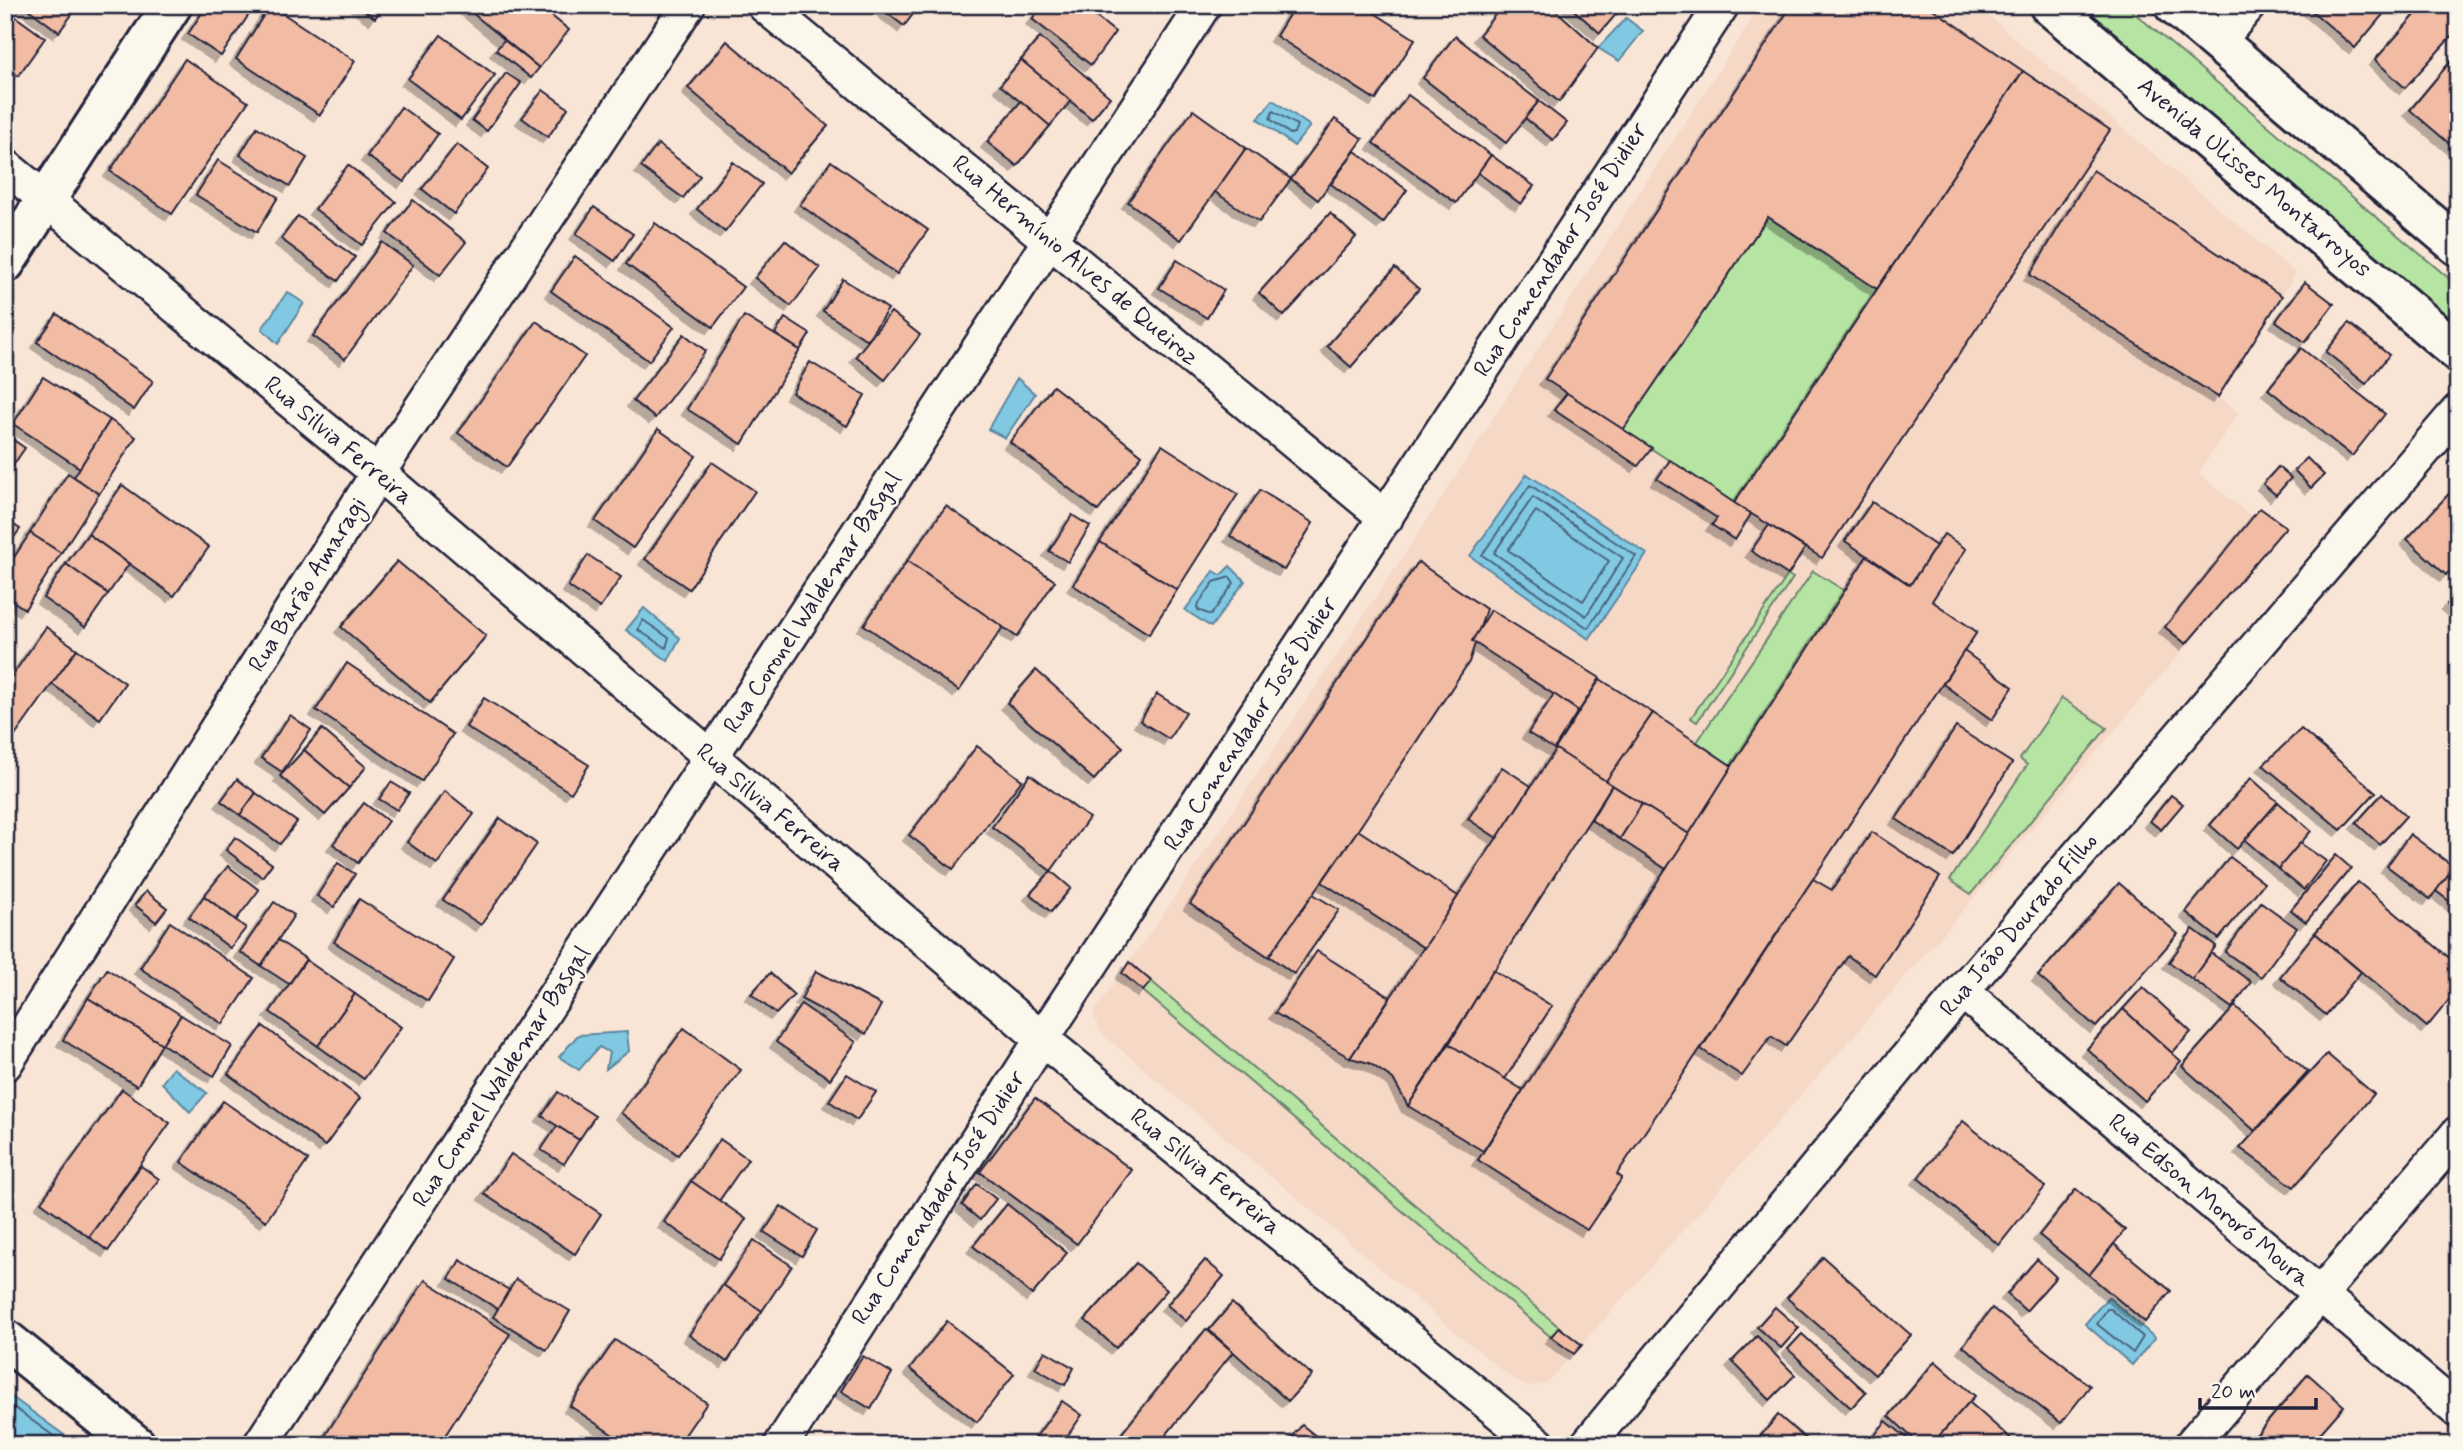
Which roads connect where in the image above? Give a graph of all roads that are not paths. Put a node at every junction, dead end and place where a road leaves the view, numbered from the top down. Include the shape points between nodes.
1 (172, 5) edge
2 (688, 5) edge
3 (764, 5) edge
4 (1204, 5) edge
5 (1722, 5) edge
6 (2049, 5) edge
7 (2175, 5) edge
8 (2249, 5) edge
9 (2218, 42) junction
10 (5, 166) edge
11 (47, 199) junction
12 (1050, 240) junction
13 (2458, 246) edge
14 (5, 263) edge
15 (2458, 352) edge
16 (2458, 411) edge
17 (378, 474) junction
18 (1386, 518) junction
19 (712, 758) junction
20 (1962, 991) junction
21 (1042, 1039) junction
22 (5, 1064) edge
23 (2458, 1133) edge
24 (2320, 1296) junction
25 (5, 1339) edge
26 (2458, 1411) edge
27 (136, 1445) edge
28 (260, 1445) edge
29 (781, 1445) edge
30 (1539, 1445) edge
31 (1587, 1445) edge
32 (2191, 1445) edge

1 - 11 main road
2 - 17 street, Rua Barão Amaragi
3 - 12 street, Rua Hermínio Alves de Queiroz
4 - 12 street, Rua Coronel Waldemar Basgal
5 - 18 street, Rua Comendador José Didier
6 - 15 main road, Avenida Ulisses Montarroyos
7 - 9 main road
8 - 9 street
9 - 13 main road
10 - 11 street, Rua Silvia Ferreira
11 - 14 main road
11 - 17 street, Rua Silvia Ferreira
12 - 18 street, Rua Hermínio Alves de Queiroz
12 - 19 street, Rua Coronel Waldemar Basgal
16 - 20 street, Rua João Dourado Filho
17 - 19 street, Rua Silvia Ferreira
17 - 22 street, Rua Barão Amaragi
18 - 21 street, Rua Comendador José Didier
19 - 21 street, Rua Silvia Ferreira
19 - 28 street, Rua Coronel Waldemar Basgal
20 - 24 street, Rua Edson Mororó Moura
20 - 31 street, Rua João Dourado Filho
21 - 29 street, Rua Comendador José Didier
21 - 30 street, Rua Silvia Ferreira
23 - 24 street
24 - 26 street, Rua Edson Mororó Moura
24 - 32 street
25 - 27 main road

